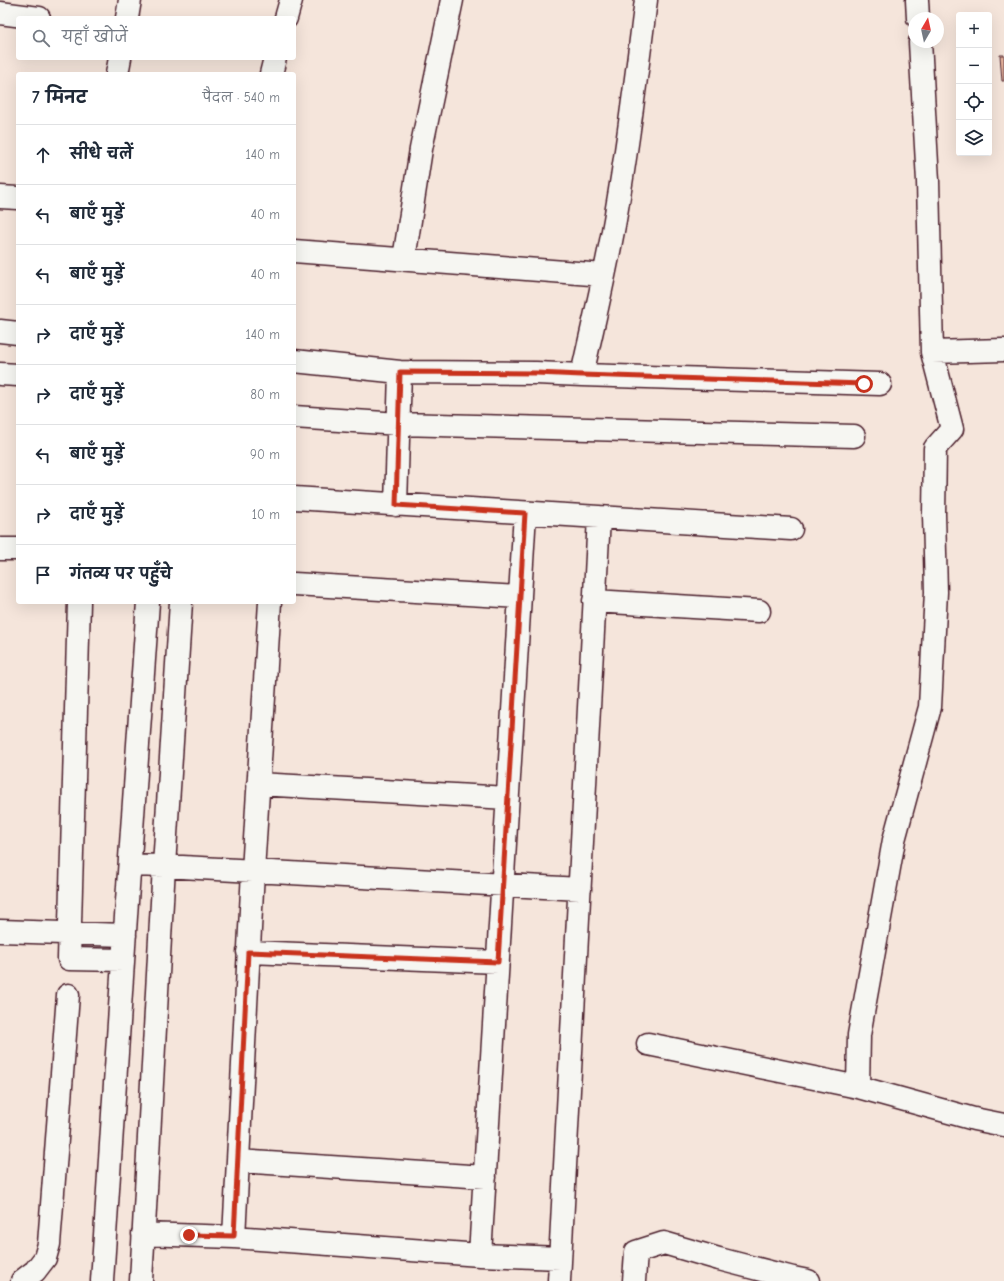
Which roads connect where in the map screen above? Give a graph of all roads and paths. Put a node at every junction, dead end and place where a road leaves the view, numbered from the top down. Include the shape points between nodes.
1 (130, 0) edge
2 (291, 0) edge
3 (452, 0) edge
4 (646, 0) edge
5 (917, 0) edge
6 (918, 12) edge
7 (0, 13) edge
8 (23, 16) edge
9 (127, 16) edge
10 (287, 16) edge
11 (920, 48) edge
12 (120, 60) edge
13 (274, 60) edge
14 (117, 72) edge
15 (272, 72) edge
16 (0, 197) edge
17 (16, 198) edge
18 (296, 250) edge
19 (404, 259) junction
20 (604, 275) junction
21 (0, 331) edge
22 (16, 333) edge
23 (1004, 350) edge
24 (932, 352) junction
25 (296, 362) edge
26 (400, 372) junction
27 (0, 374) edge
28 (16, 375) edge
29 (582, 375) junction
30 (880, 384) dead end
31 (296, 417) edge
32 (399, 424) junction
33 (854, 436) dead end
34 (296, 498) edge
35 (396, 505) junction
36 (525, 513) junction
37 (598, 517) junction
38 (792, 529) dead end
39 (0, 549) edge
40 (16, 549) edge
41 (296, 584) edge
42 (520, 597) junction
43 (594, 601) junction
44 (79, 604) edge
45 (148, 604) edge
46 (181, 604) edge
47 (270, 604) edge
48 (759, 611) dead end
49 (258, 784) junction
50 (508, 798) junction
51 (130, 865) junction
52 (164, 866) junction
53 (252, 871) junction
54 (502, 885) junction
55 (580, 889) junction
56 (0, 931) edge
57 (70, 933) junction
58 (125, 934) junction
59 (248, 952) junction
60 (123, 960) junction
61 (498, 962) junction
62 (68, 995) dead end
63 (648, 1044) dead end
64 (858, 1087) junction
65 (1004, 1126) edge
66 (238, 1161) junction
67 (485, 1177) junction
68 (143, 1234) junction
69 (234, 1236) junction
70 (480, 1255) junction
71 (560, 1258) junction
72 (22, 1281) edge
73 (102, 1281) edge
74 (141, 1281) edge
75 (559, 1281) edge
76 (634, 1281) edge
77 (808, 1281) edge

1 - 9 street
2 - 10 street
3 - 19 street via 421,150
4 - 20 street via 630,127
5 - 6 street
7 - 8 street
11 - 24 street via 928,181
12 - 14 street
13 - 15 street
16 - 17 street
18 - 19 street
19 - 20 street
20 - 29 street
21 - 22 street
23 - 24 street
24 - 64 street via 952,429 935,448 936,592 930,707 894,840 859,1035
25 - 26 street
26 - 29 street
26 - 32 street
27 - 28 street
29 - 30 street
31 - 32 street
32 - 33 street
32 - 35 street
34 - 35 street
35 - 36 street
36 - 37 street
36 - 42 street
37 - 38 street
37 - 43 street
39 - 40 street
41 - 42 street
42 - 50 street
43 - 48 street
43 - 55 street
44 - 57 street
45 - 51 street
46 - 52 street
47 - 49 street
49 - 50 street
49 - 53 street
50 - 54 street
51 - 52 street
51 - 58 street
52 - 53 street
52 - 68 street
53 - 54 street
53 - 59 street
54 - 55 street
54 - 61 street
55 - 71 street
56 - 57 street
57 - 58 street
57 - 60 street via 69,958
58 - 60 street
59 - 61 street
59 - 66 street
60 - 73 street
61 - 67 street
62 - 72 street via 48,1244 45,1258 35,1271
63 - 64 street
64 - 65 street
66 - 67 street
66 - 69 street
67 - 70 street
68 - 69 street
68 - 74 street
69 - 70 street
70 - 71 street
71 - 75 street
76 - 77 street via 636,1252 664,1243

